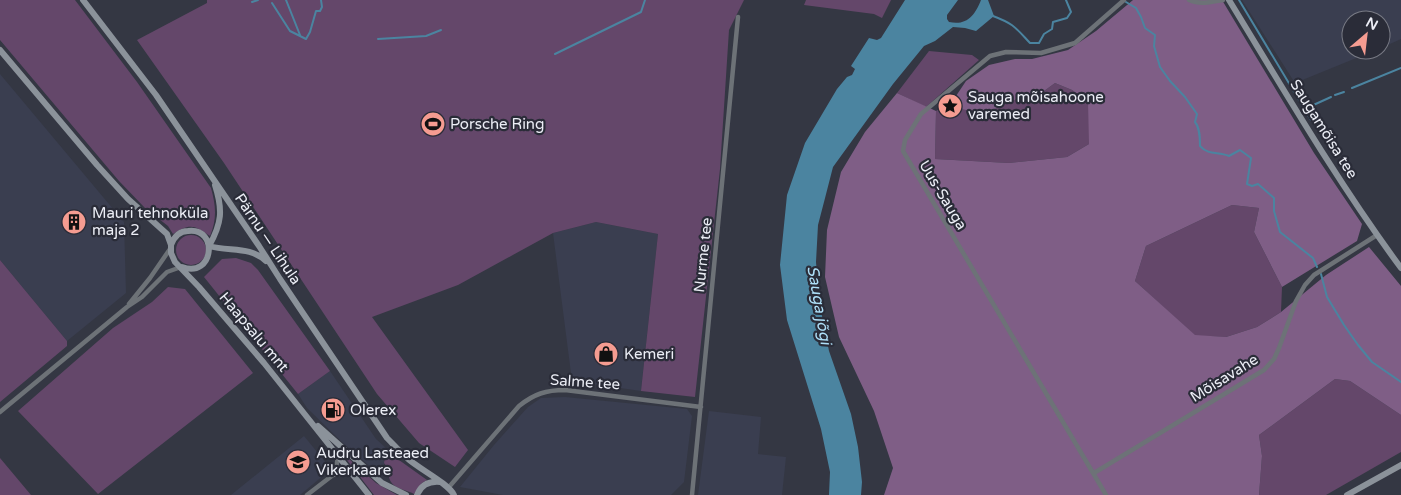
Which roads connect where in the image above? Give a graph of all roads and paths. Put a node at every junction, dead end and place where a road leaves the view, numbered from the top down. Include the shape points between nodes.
1 (84, 0) edge
2 (1124, 0) edge
3 (1189, 0) edge
4 (1223, 0) edge
5 (1229, 0) edge
6 (738, 17) dead end
7 (0, 50) edge
8 (212, 178) junction
9 (1376, 235) junction
10 (209, 246) junction
11 (171, 247) junction
12 (181, 267) junction
13 (272, 267) junction
14 (1401, 268) edge
15 (127, 307) junction
16 (701, 407) junction
17 (0, 412) edge
18 (306, 415) junction
19 (338, 455) junction
20 (1401, 465) edge
21 (351, 472) junction
22 (1094, 473) junction
23 (333, 475) junction
24 (442, 483) junction
25 (449, 487) junction
26 (307, 495) edge
27 (369, 495) edge
28 (406, 495) edge
29 (417, 495) edge
30 (454, 495) edge
31 (692, 495) edge
32 (1106, 495) edge
33 (1347, 495) edge

1 - 8 main road, Pärnu — Lihula via 156,95
2 - 22 street, Uus-Sauga via 1075,43 1041,53 1006,52 990,56 921,114 905,140 903,151
3 - 4 street via 1209,3
5 - 9 main road, Saugamõisa tee
6 - 16 street, Nurme tee
7 - 11 main road via 97,165 133,204 167,234
8 - 10 main road via 221,216 217,233
8 - 13 main road, Pärnu — Lihula
9 - 14 main road, Saugamõisa tee
9 - 22 street, Mõisavahe via 1314,275 1296,301 1274,360 1264,370
10 - 11 main road via 204,236 191,230 179,233
10 - 12 main road via 202,266
10 - 13 main road via 252,252
11 - 12 main road via 172,257
11 - 15 street
12 - 15 street via 167,272
12 - 18 main road, Haapsalu mnt
13 - 24 main road, Pärnu — Lihula via 387,438 406,458
15 - 17 street
16 - 25 street, Salme tee via 565,390 539,392 519,406
16 - 31 street, Nurme tee
18 - 19 main road
18 - 28 main road via 382,482
19 - 21 main road
19 - 23 street
20 - 33 main road
21 - 23 street
21 - 27 main road
22 - 32 street, Uus-Sauga
23 - 26 street
24 - 25 main road, Pärnu — Lihula
24 - 29 main road via 428,483
25 - 30 main road

